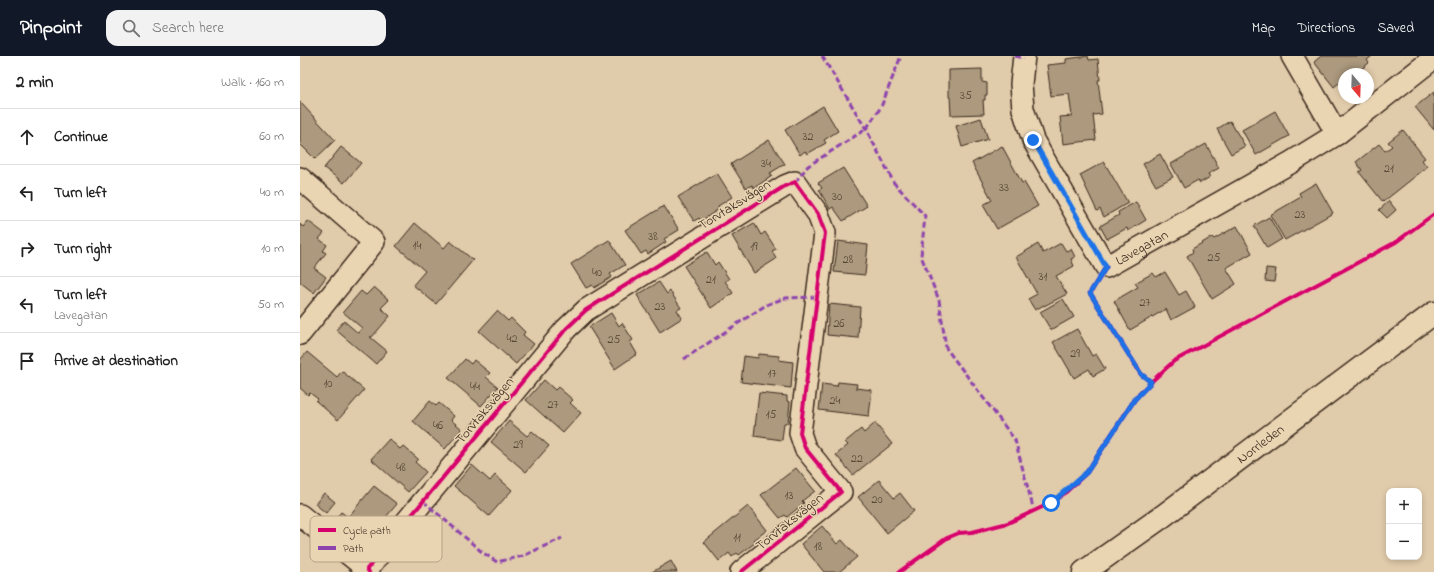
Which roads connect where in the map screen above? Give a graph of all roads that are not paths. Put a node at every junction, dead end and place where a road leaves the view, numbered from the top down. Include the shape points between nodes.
1 (1024, 56) edge
2 (1292, 56) edge
3 (1434, 58) edge
4 (1337, 134) junction
5 (300, 178) edge
6 (1434, 313) edge
7 (300, 334) edge
8 (300, 515) edge
9 (413, 516) edge
10 (310, 523) edge
11 (357, 562) edge
12 (375, 562) edge
13 (368, 571) edge
14 (741, 572) edge
15 (1084, 572) edge

1 - 4 street, Lavegatan via 1021,84 1023,109 1033,140 1106,267
2 - 4 street
3 - 4 street, Lavegatan
5 - 7 street via 374,242
6 - 15 main road, Norrleden
8 - 10 street
9 - 14 street, Torvtaksvägen via 566,329 586,310 795,182 818,214 825,233 800,433 805,448 840,492
11 - 13 street
12 - 13 street, Torvtaksvägen

